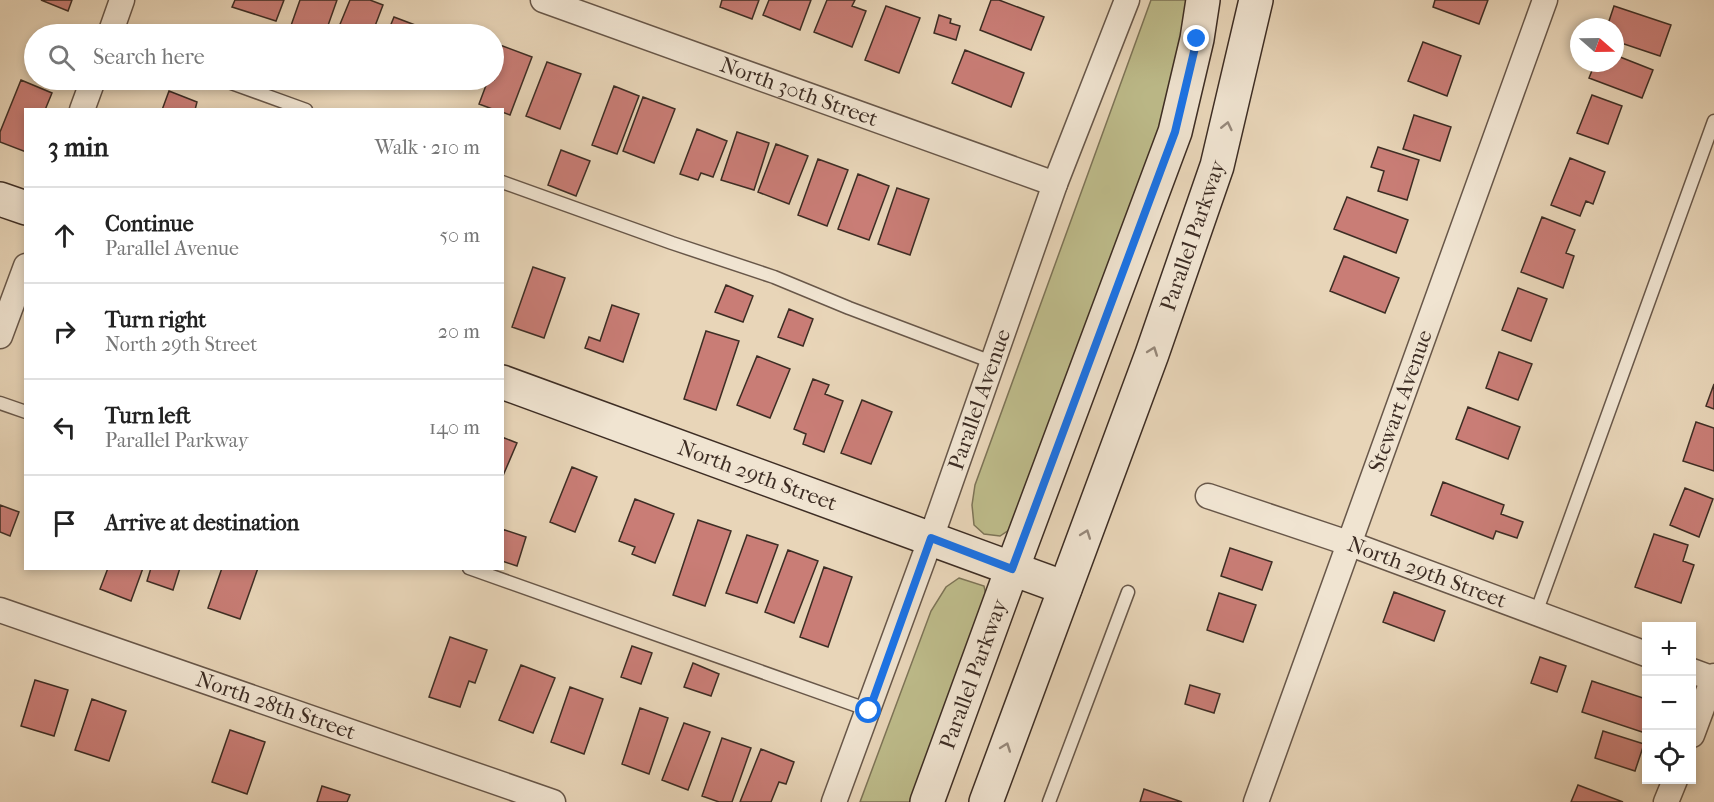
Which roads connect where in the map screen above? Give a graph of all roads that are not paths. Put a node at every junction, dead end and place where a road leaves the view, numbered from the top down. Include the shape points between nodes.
1 (123, 0) edge
2 (543, 0) edge
3 (1127, 0) edge
4 (1203, 0) edge
5 (1256, 0) edge
6 (1545, 0) edge
7 (114, 24) edge
8 (89, 90) edge
9 (251, 90) edge
10 (83, 108) edge
11 (300, 108) edge
12 (1714, 122) edge
13 (504, 183) edge
14 (1055, 184) junction
15 (0, 199) edge
16 (24, 207) edge
17 (24, 271) edge
18 (0, 336) edge
19 (992, 362) junction
20 (504, 383) edge
21 (0, 403) edge
22 (24, 411) edge
23 (1208, 496) dead end
24 (931, 538) junction
25 (1348, 543) junction
26 (1012, 569) junction
27 (475, 570) edge
28 (1065, 588) junction
29 (1128, 592) dead end
30 (0, 610) edge
31 (1536, 613) junction
32 (1642, 652) edge
33 (1708, 676) edge
34 (869, 711) junction
35 (1693, 730) edge
36 (1673, 784) edge
37 (553, 802) edge
38 (834, 802) edge
39 (927, 802) edge
40 (986, 802) edge
41 (1049, 802) edge
42 (1256, 802) edge
43 (1666, 802) edge

1 - 7 street
2 - 14 street, North 30th Street
3 - 14 street, Parallel Avenue
4 - 26 main road, Parallel Parkway via 1175,132
28 -> 5 main road, Parallel Parkway via 1217,166
6 - 25 street, Stewart Avenue
8 - 10 street
9 - 11 lane
12 - 31 lane
13 - 19 lane via 774,277
14 - 19 street, Parallel Avenue
15 - 16 main road
17 - 18 street
19 - 24 street, Parallel Avenue
20 - 24 main road, North 29th Street
21 - 22 lane
23 - 25 street, North 29th Street
24 - 26 main road, North 29th Street
24 - 34 street, Parallel Avenue
25 - 31 street, North 29th Street
25 - 42 street, Stewart Avenue
26 - 28 main road, North 29th Street
26 - 39 main road, Parallel Parkway
27 - 34 lane
40 -> 28 main road, Parallel Parkway
29 - 41 lane
30 - 37 street, North 28th Street
31 - 32 street, North 29th Street
33 - 35 street
34 - 38 street, Parallel Avenue
36 - 43 street

